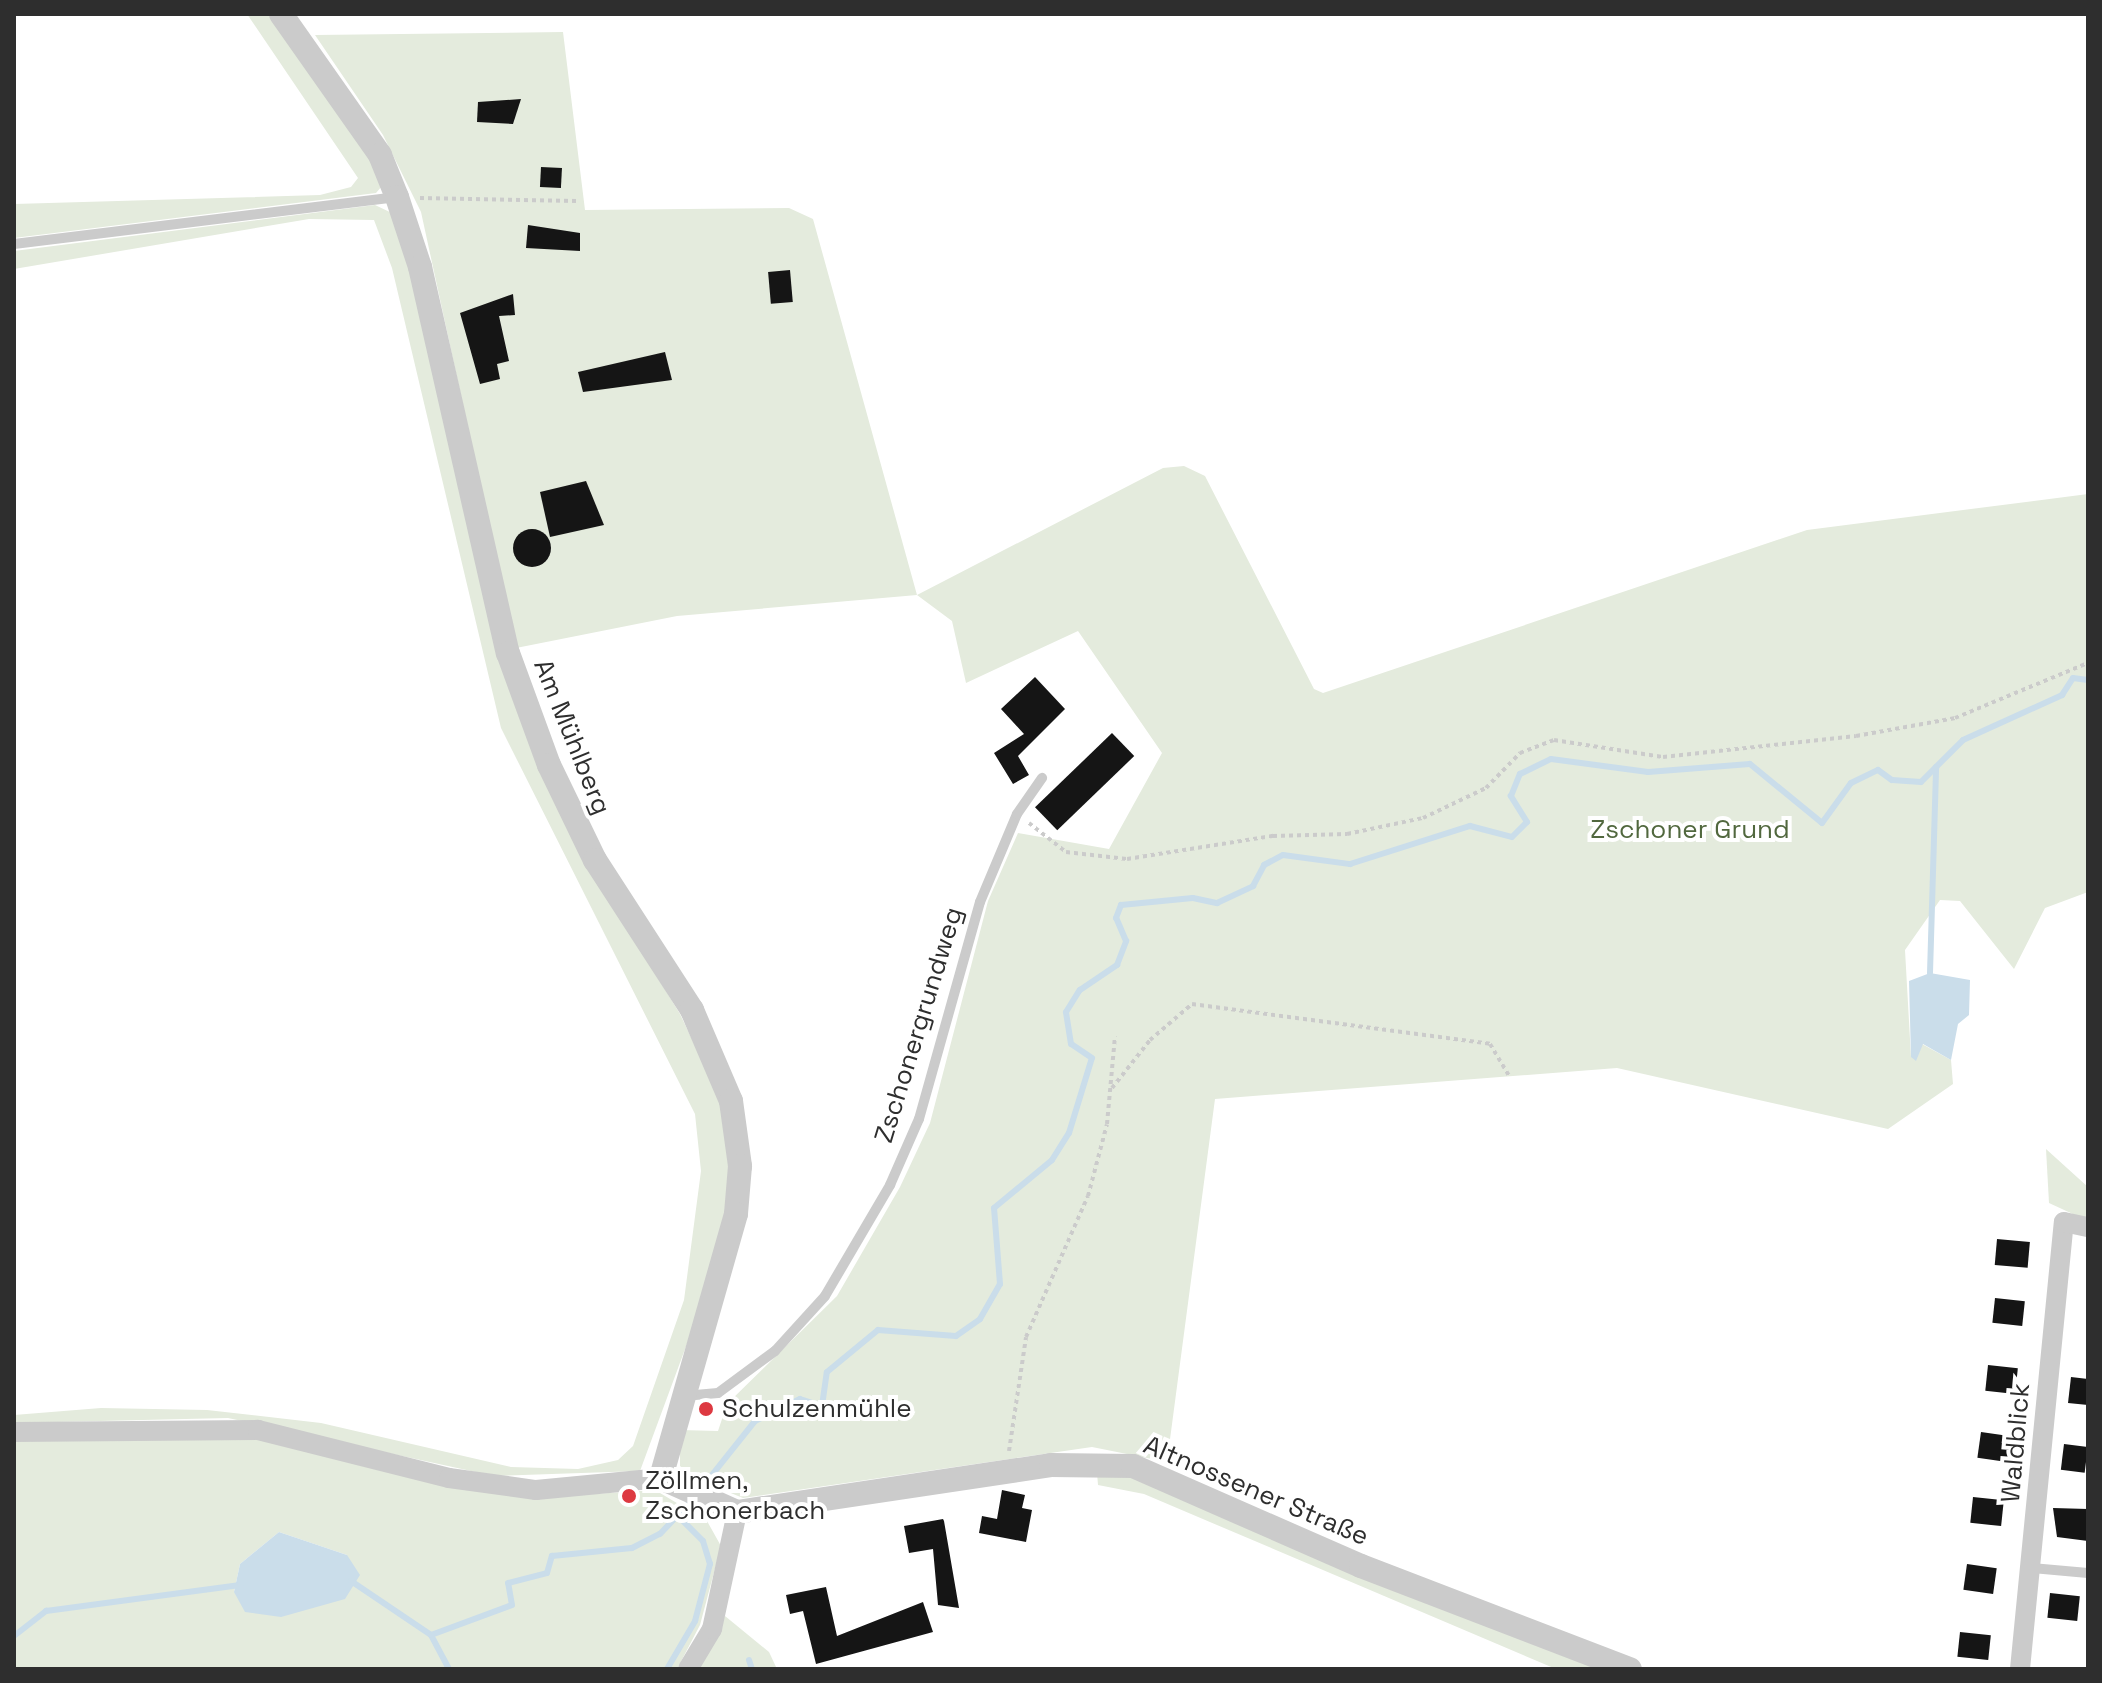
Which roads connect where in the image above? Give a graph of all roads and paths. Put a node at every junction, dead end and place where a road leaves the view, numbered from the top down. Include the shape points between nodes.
1 (281, 14) edge
2 (397, 197) junction
3 (577, 201) dead end
4 (14, 244) edge
5 (2088, 663) edge
6 (1042, 778) dead end
7 (1017, 814) junction
8 (1115, 1036) dead end
9 (1509, 1076) dead end
10 (1112, 1088) junction
11 (2088, 1227) edge
12 (682, 1396) junction
13 (14, 1432) edge
14 (1007, 1472) junction
15 (666, 1482) junction
16 (737, 1512) junction
17 (2031, 1568) junction
18 (2088, 1573) edge
19 (688, 1669) edge
20 (1630, 1669) edge
21 (2020, 1669) edge

1 - 2 street, Am Mühlberg via 380,155
2 - 3 path
2 - 4 lane
2 - 12 street, Am Mühlberg via 420,267 508,653 544,751 595,860 692,1010 736,1123 736,1214
5 - 7 path via 1955,718 1856,736 1663,757 1554,740 1520,753 1486,788 1423,818 1347,834 1273,836 1127,859 1066,852
6 - 7 lane, Zschonergrundweg
7 - 12 lane, Zschonergrundweg via 980,902 919,1119 890,1185 825,1296 775,1351 718,1393
8 - 10 path
9 - 10 path via 1490,1044 1192,1004
10 - 14 path via 1088,1196 1026,1337
11 - 17 street, Waldblick via 2064,1222
12 - 15 street, Am Mühlberg
13 - 15 street via 227,1427 494,1486 569,1490
14 - 16 street, Altnossener Straße
14 - 20 street, Altnossener Straße via 1133,1466 1361,1566
15 - 16 street, Altnossener Straße via 709,1505
16 - 19 street via 712,1629
17 - 18 lane
17 - 21 street, Waldblick

